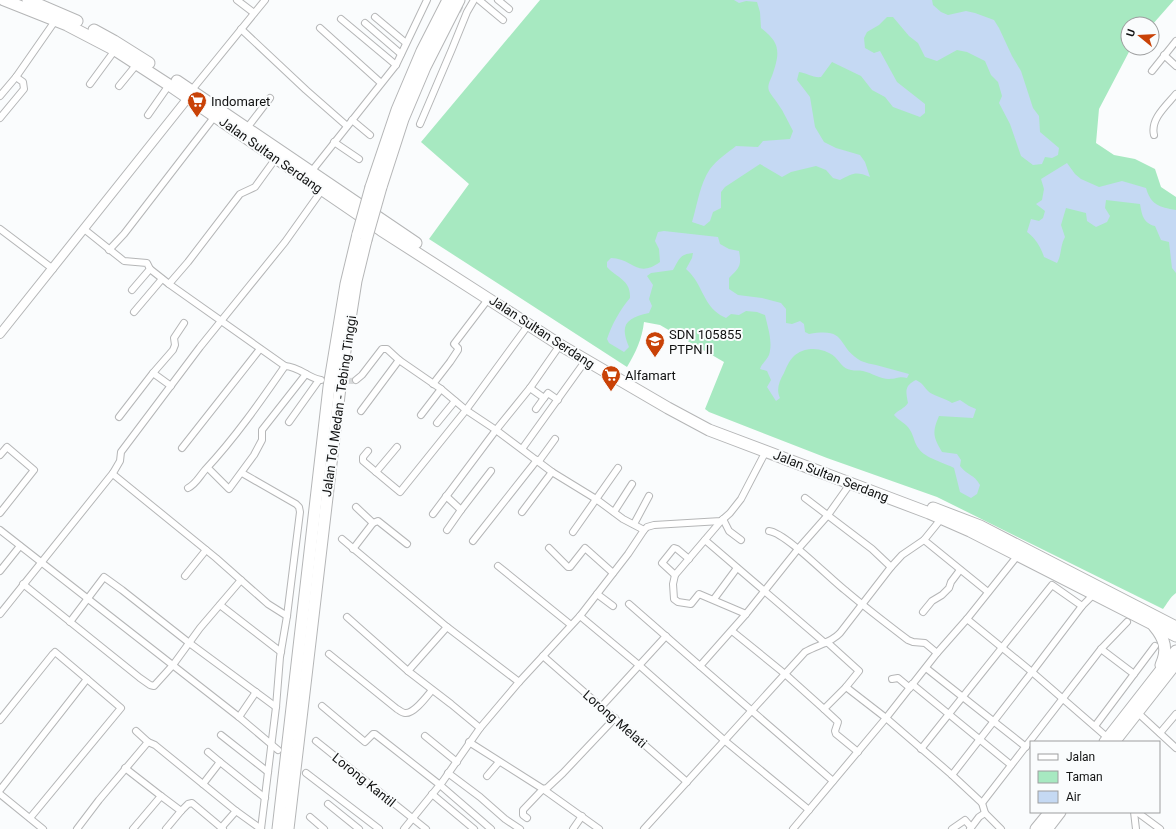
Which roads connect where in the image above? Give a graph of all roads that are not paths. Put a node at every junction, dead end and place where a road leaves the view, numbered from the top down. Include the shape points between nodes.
1 (4, 0) edge
2 (28, 0) edge
3 (237, 0) edge
4 (265, 0) edge
5 (427, 0) edge
6 (448, 0) edge
7 (474, 0) edge
8 (479, 0) edge
9 (498, 0) edge
10 (462, 7) edge
11 (509, 9) dead end
12 (254, 13) junction
13 (375, 17) dead end
14 (341, 19) dead end
15 (504, 20) dead end
16 (55, 21) junction
17 (365, 22) dead end
18 (320, 28) dead end
19 (241, 29) junction
20 (1176, 41) edge
21 (406, 43) junction
22 (115, 50) junction
23 (401, 54) junction
24 (1164, 55) junction
25 (137, 64) junction
26 (396, 65) junction
27 (1176, 66) edge
28 (1152, 71) dead end
29 (16, 77) junction
30 (382, 83) junction
31 (90, 84) dead end
32 (169, 85) junction
33 (119, 86) dead end
34 (1176, 94) edge
35 (189, 95) junction
36 (0, 96) edge
37 (270, 98) dead end
38 (148, 115) dead end
39 (215, 116) junction
40 (0, 118) edge
41 (352, 120) junction
42 (420, 124) dead end
43 (347, 126) junction
44 (247, 128) junction
45 (370, 135) dead end
46 (1154, 135) dead end
47 (334, 142) junction
48 (276, 158) junction
49 (359, 160) dead end
50 (311, 172) junction
51 (376, 187) junction
52 (322, 190) junction
53 (0, 229) edge
54 (84, 229) junction
55 (362, 237) junction
56 (109, 250) junction
57 (428, 255) junction
58 (53, 269) junction
59 (150, 269) junction
60 (162, 279) junction
61 (169, 284) junction
62 (132, 290) dead end
63 (489, 298) junction
64 (134, 312) dead end
65 (221, 321) junction
66 (184, 323) dead end
67 (529, 324) junction
68 (0, 334) edge
69 (560, 345) junction
70 (260, 349) junction
71 (399, 360) junction
72 (586, 360) junction
73 (285, 366) junction
74 (154, 373) junction
75 (306, 374) junction
76 (356, 380) dead end
77 (433, 384) junction
78 (171, 386) junction
79 (530, 388) junction
80 (441, 389) junction
81 (544, 398) junction
82 (558, 400) junction
83 (455, 401) junction
84 (536, 409) dead end
85 (466, 410) junction
86 (361, 411) dead end
87 (421, 416) dead end
88 (119, 417) dead end
89 (289, 422) dead end
90 (437, 423) dead end
91 (496, 430) junction
92 (555, 439) dead end
93 (398, 447) dead end
94 (182, 448) dead end
95 (522, 449) junction
96 (368, 451) dead end
97 (766, 451) junction
98 (0, 455) edge
99 (538, 460) junction
100 (212, 464) junction
101 (618, 468) dead end
102 (491, 471) dead end
103 (376, 472) junction
104 (552, 472) junction
105 (113, 473) junction
106 (242, 473) junction
107 (632, 484) dead end
108 (850, 484) junction
109 (188, 488) dead end
110 (446, 496) junction
111 (649, 496) dead end
112 (805, 498) dead end
113 (596, 499) junction
114 (356, 507) dead end
115 (461, 510) junction
116 (522, 512) dead end
117 (614, 512) junction
118 (0, 513) edge
119 (433, 514) dead end
120 (828, 515) junction
121 (943, 515) junction
122 (722, 520) junction
123 (373, 523) junction
124 (634, 524) junction
125 (0, 530) edge
126 (447, 530) dead end
127 (644, 530) junction
128 (769, 531) dead end
129 (573, 532) dead end
130 (342, 539) dead end
131 (473, 540) dead end
132 (705, 540) junction
133 (741, 540) dead end
134 (924, 540) junction
135 (407, 544) dead end
136 (20, 546) junction
137 (549, 548) dead end
138 (353, 549) junction
139 (798, 549) junction
140 (206, 550) junction
141 (1018, 555) junction
142 (689, 559) junction
143 (41, 562) junction
144 (498, 566) dead end
145 (891, 567) junction
146 (737, 568) junction
147 (960, 570) junction
148 (0, 571) edge
149 (613, 573) junction
150 (676, 575) junction
151 (185, 576) dead end
152 (241, 580) junction
153 (23, 584) junction
154 (765, 591) junction
155 (988, 592) junction
156 (597, 594) junction
157 (1094, 594) junction
158 (88, 599) junction
159 (714, 600) junction
160 (220, 604) junction
161 (629, 604) dead end
162 (863, 605) junction
163 (613, 606) dead end
164 (1082, 606) junction
165 (923, 612) dead end
166 (0, 614) edge
167 (746, 614) junction
168 (287, 616) junction
169 (580, 616) junction
170 (347, 617) dead end
171 (966, 619) junction
172 (1153, 619) junction
173 (1176, 620) edge
174 (70, 622) junction
175 (1127, 622) dead end
176 (571, 625) junction
177 (447, 627) junction
178 (1176, 627) edge
179 (732, 631) junction
180 (666, 636) junction
181 (1176, 636) edge
182 (188, 642) junction
183 (826, 643) junction
184 (1155, 646) dead end
185 (1002, 648) junction
186 (1101, 649) junction
187 (1176, 651) edge
188 (281, 652) junction
189 (937, 653) junction
190 (329, 654) dead end
191 (543, 656) junction
192 (1176, 663) edge
193 (173, 665) junction
194 (640, 666) junction
195 (700, 666) junction
196 (926, 668) junction
197 (408, 670) junction
198 (1032, 672) junction
199 (785, 674) junction
200 (1134, 674) junction
201 (1155, 677) junction
202 (87, 679) junction
203 (892, 679) dead end
204 (518, 682) junction
205 (911, 686) junction
206 (846, 687) junction
207 (432, 690) junction
208 (256, 692) junction
209 (962, 697) junction
210 (1063, 699) junction
211 (322, 706) dead end
212 (601, 706) junction
213 (276, 707) junction
214 (824, 708) junction
215 (751, 710) junction
216 (1138, 713) junction
217 (948, 714) junction
218 (239, 717) junction
219 (615, 718) junction
220 (886, 718) junction
221 (1175, 718) edge
222 (0, 720) edge
223 (994, 722) junction
224 (1095, 726) junction
225 (480, 728) junction
226 (136, 732) dead end
227 (1160, 733) junction
228 (221, 735) dead end
229 (425, 736) dead end
230 (724, 740) junction
231 (980, 740) junction
232 (316, 741) dead end
233 (1031, 741) edge
234 (1109, 741) edge
235 (148, 742) junction
236 (469, 742) junction
237 (1030, 742) edge
238 (272, 746) junction
239 (1026, 747) junction
240 (1176, 748) edge
241 (921, 749) junction
242 (278, 750) dead end
243 (208, 752) dead end
244 (858, 752) junction
245 (220, 762) junction
246 (457, 762) junction
247 (499, 762) junction
248 (1011, 765) junction
249 (125, 768) junction
250 (268, 772) junction
251 (306, 773) dead end
252 (448, 773) junction
253 (952, 775) junction
254 (487, 776) dead end
255 (833, 781) junction
256 (687, 782) junction
257 (203, 784) junction
258 (440, 785) junction
259 (543, 789) junction
260 (0, 790) edge
261 (0, 794) edge
262 (432, 794) junction
263 (161, 796) junction
264 (265, 798) junction
265 (982, 803) junction
266 (328, 804) dead end
267 (236, 810) junction
268 (809, 810) junction
269 (181, 811) junction
270 (985, 813) junction
271 (1049, 813) edge
272 (1059, 813) edge
273 (1136, 813) edge
274 (1137, 813) edge
275 (582, 816) junction
276 (310, 817) dead end
277 (30, 818) junction
278 (412, 818) junction
279 (527, 818) dead end
280 (996, 827) edge
281 (222, 828) edge
282 (970, 828) edge
283 (43, 829) edge
284 (77, 829) edge
285 (133, 829) edge
286 (166, 829) edge
287 (261, 829) edge
288 (278, 829) edge
289 (288, 829) edge
290 (324, 829) edge
291 (359, 829) edge
292 (379, 829) edge
293 (404, 829) edge
294 (426, 829) edge
295 (474, 829) edge
296 (491, 829) edge
297 (520, 829) edge
298 (573, 829) edge
299 (600, 829) edge
300 (644, 829) edge
301 (794, 829) edge
302 (954, 829) edge
303 (1036, 829) edge
304 (1048, 829) edge
305 (1136, 829) edge
306 (1160, 829) edge

1 - 16 highway, Jalan Sultan Serdang
2 - 35 highway, Jalan Sultan Serdang via 114,41
3 - 12 street
4 - 12 street
5 - 21 street
6 - 51 highway, Jalan Tol Medan - Tebing Tinggi via 422,51 397,110
7 - 10 street
8 - 15 street
9 - 11 street
10 - 42 street via 452,49
10 - 51 highway, Jalan Tol Medan - Tebing Tinggi via 425,67
12 - 19 street
13 - 21 street
14 - 26 street
16 - 22 highway, Jalan Sultan Serdang
16 - 29 street
17 - 23 street
18 - 30 street
19 - 35 street
19 - 43 street
20 - 24 street
21 - 23 street
22 - 25 highway, Jalan Sultan Serdang
22 - 31 street
23 - 26 street
24 - 27 street
24 - 28 street
25 - 32 highway, Jalan Sultan Serdang
25 - 33 street
26 - 30 street
29 - 36 street
29 - 40 street via 23,82 24,89
30 - 41 street
32 - 35 highway, Jalan Sultan Serdang
32 - 38 street
34 - 46 street via 1155,120
35 - 39 highway, Jalan Sultan Serdang
35 - 44 highway, Jalan Sultan Serdang
35 - 54 street
37 - 44 street
39 - 48 highway, Jalan Sultan Serdang
39 - 56 street
41 - 43 street
41 - 45 street
43 - 47 street
44 - 50 highway, Jalan Sultan Serdang
47 - 49 street
47 - 50 street
48 - 52 highway, Jalan Sultan Serdang
48 - 61 street via 255,188 240,194
50 - 57 highway, Jalan Sultan Serdang
51 - 55 highway, Jalan Tol Medan - Tebing Tinggi, bridge
52 - 57 highway, Jalan Sultan Serdang
52 - 65 street via 285,242
53 - 58 street
54 - 56 street
54 - 58 street
55 - 288 highway, Jalan Tol Medan - Tebing Tinggi via 346,284 329,387
55 - 289 highway, Jalan Tol Medan - Tebing Tinggi via 342,370
56 - 59 street via 124,261 145,262
57 - 63 highway, Jalan Sultan Serdang
57 - 121 highway, Jalan Sultan Serdang via 599,362 689,414
58 - 68 street
59 - 60 street
59 - 62 street
60 - 61 street
60 - 64 street
61 - 65 street
63 - 67 highway, Jalan Sultan Serdang
63 - 77 street via 454,344 458,350
65 - 70 street
65 - 78 street
66 - 74 street via 174,338 173,350
67 - 69 highway, Jalan Sultan Serdang
67 - 85 street
69 - 72 highway, Jalan Sultan Serdang
69 - 79 street
70 - 73 street
70 - 94 street
71 - 76 street via 384,348
71 - 77 street
71 - 86 street
72 - 82 street
72 - 97 highway, Jalan Sultan Serdang via 709,430
73 - 75 street via 297,368
73 - 100 street
74 - 78 street
74 - 88 street
75 - 89 street via 320,380
75 - 106 street via 262,430 262,440
77 - 80 street
78 - 105 street via 120,453 120,461
79 - 81 street
79 - 91 street
80 - 83 street
80 - 87 street
81 - 82 street via 548,393
81 - 84 street
82 - 95 street
83 - 85 street
83 - 90 street
85 - 91 street
85 - 103 street via 400,492
91 - 95 street
91 - 110 street
92 - 99 street
93 - 103 street
95 - 99 street
96 - 103 street via 363,461
97 - 108 highway, Jalan Sultan Serdang
97 - 122 street via 741,499
98 - 118 street via 7,447 34,470
99 - 104 street
99 - 131 street
100 - 106 street via 229,488
100 - 109 street
101 - 113 street
102 - 115 street
104 - 113 street
104 - 116 street
105 - 140 street
105 - 143 street
106 - 168 street via 299,507
107 - 117 street
108 - 120 street
108 - 121 highway, Jalan Sultan Serdang
110 - 115 street
110 - 119 street
111 - 124 street
112 - 120 street
113 - 117 street
113 - 129 street
114 - 123 street
115 - 126 street
117 - 124 street
120 - 139 street
120 - 145 street
121 - 134 street
121 - 141 highway, Jalan Sultan Serdang
121 - 172 highway, Jalan Sultan Serdang via 980,526
122 - 127 street via 654,525
122 - 132 street
122 - 133 street via 729,531
123 - 135 street via 378,521
123 - 138 street
124 - 127 street
125 - 136 street
127 - 149 street
128 - 139 street
130 - 138 street
132 - 142 street
132 - 146 street
134 - 145 street via 902,555
134 - 147 street
136 - 143 street
136 - 148 street
137 - 149 street via 570,567 585,548
138 - 177 street
139 - 154 street
139 - 162 street
140 - 151 street
140 - 152 street
141 - 155 street
141 - 157 highway, Jalan Sultan Serdang
142 - 150 street
142 - 150 street via 677,549 671,550 662,563
143 - 153 street
143 - 158 street
144 - 176 street
145 - 162 street
146 - 154 street
146 - 159 street
147 - 155 street
147 - 165 street via 949,588
149 - 156 street
150 - 159 street via 673,590 676,601 691,604 699,594
152 - 160 street
152 - 168 street via 268,604
153 - 166 street
153 - 174 street
154 - 167 street
154 - 183 street
155 - 171 street
156 - 163 street
156 - 169 street
157 - 164 street
157 - 172 highway, Jalan Sultan Serdang
158 - 174 street
158 - 182 street via 104,577
158 - 193 street
159 - 167 street
160 - 182 street
160 - 188 street
161 - 180 street
162 - 183 street via 836,638
162 - 189 street via 908,640 925,643
164 - 185 street via 1052,585
164 - 198 street
167 - 179 street
168 - 188 street
169 - 176 street
169 - 194 street
170 - 197 street
171 - 185 street
171 - 189 street
172 - 173 highway
172 - 178 highway, Jalan Sultan Serdang
172 - 181 highway, Jalan Sultan Serdang
172 - 201 highway via 1165,644 1164,658
174 - 193 street via 150,685 156,685
175 - 186 street
176 - 191 street
177 - 197 street
177 - 204 street
179 - 195 street
179 - 199 street
180 - 194 street
180 - 195 street
182 - 193 street
182 - 208 street
183 - 199 street via 805,652
183 - 206 street via 858,669
184 - 200 street
185 - 198 street
185 - 209 street
186 - 200 street
186 - 210 street
187 - 201 highway
188 - 213 street
189 - 196 street
190 - 207 street via 404,713 413,710
191 - 204 street
191 - 212 street, Lorong Melati
192 - 216 highway
193 - 218 street
194 - 212 street
194 - 230 street
195 - 215 street
196 - 205 street
196 - 209 street
197 - 207 street
198 - 210 street
198 - 223 street
199 - 214 street
199 - 215 street
200 - 224 street
201 - 234 highway
202 - 222 street via 55,652
202 - 260 street
202 - 277 street via 121,708
203 - 205 street via 898,678
204 - 225 street
205 - 217 street
205 - 220 street
206 - 214 street
206 - 220 street
207 - 225 street
208 - 213 street
208 - 218 street
209 - 217 street
209 - 223 street
210 - 224 street
210 - 233 street
211 - 258 street via 365,742 375,734
212 - 219 street, Lorong Melati
213 - 238 street
214 - 244 street via 838,722 836,734
215 - 230 street
215 - 255 street
216 - 227 street
216 - 234 highway
217 - 231 street
217 - 241 street
218 - 238 street
219 - 256 street, Lorong Melati
219 - 259 street via 558,778
220 - 241 street
220 - 244 street
221 - 227 street
223 - 231 street
223 - 239 street
224 - 234 street
225 - 236 street
226 - 235 street
227 - 240 street
228 - 250 street
229 - 246 street
230 - 256 street
230 - 268 street
231 - 248 street
231 - 253 street
232 - 278 street, Lorong Kantil
235 - 249 street
235 - 257 street
236 - 246 street
236 - 247 street
237 - 239 street
238 - 242 street
238 - 250 street
239 - 248 street
241 - 253 street
243 - 245 street
244 - 255 street
245 - 257 street
245 - 264 street
246 - 252 street
247 - 254 street
247 - 259 street
248 - 265 street
249 - 263 street
249 - 284 street
250 - 264 street
251 - 292 street
252 - 258 street
252 - 297 street
253 - 265 street
255 - 268 street
256 - 300 street
257 - 267 street
258 - 262 street
258 - 296 street
259 - 275 street
259 - 279 street via 523,810 523,815
261 - 277 street
262 - 278 street
262 - 295 street
263 - 269 street
263 - 285 street
264 - 287 street
265 - 270 street
266 - 291 street
267 - 281 street
267 - 287 street
268 - 301 street
269 - 281 street via 192,803
269 - 286 street
270 - 280 street
270 - 282 street
271 - 303 highway
272 - 304 highway
273 - 305 street
274 - 306 street
275 - 298 street
275 - 299 street
276 - 290 street
277 - 283 street
278 - 293 street
278 - 294 street, Lorong Kantil
282 - 302 street via 965,820

